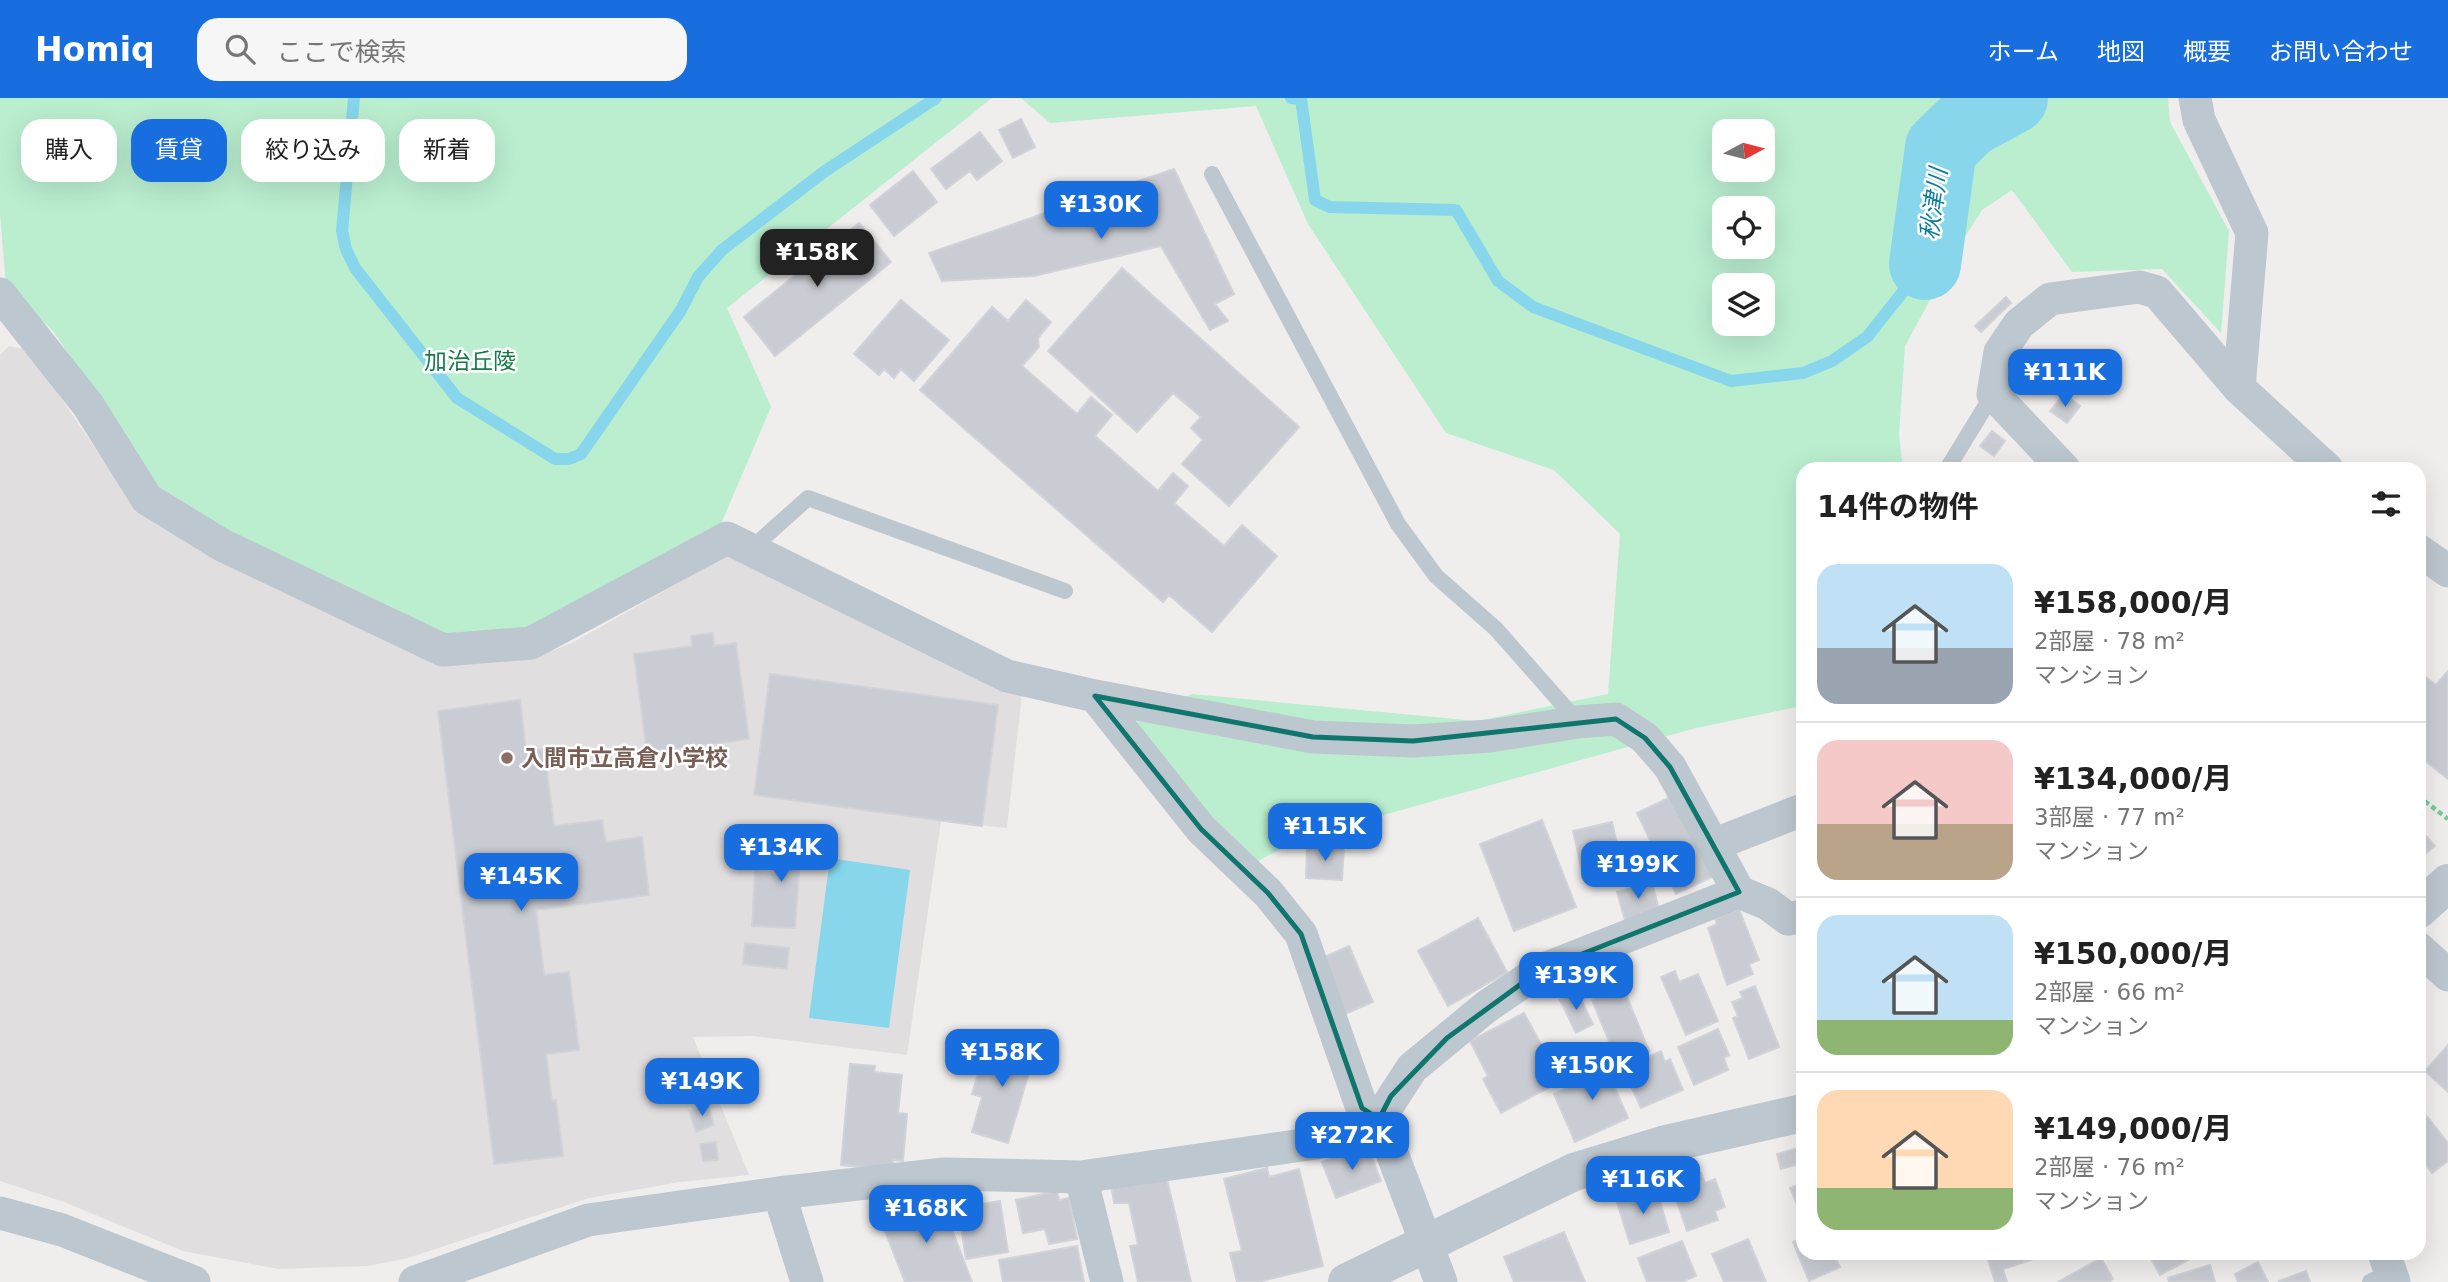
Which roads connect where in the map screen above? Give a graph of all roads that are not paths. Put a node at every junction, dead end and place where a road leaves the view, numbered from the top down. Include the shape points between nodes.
1 (2195, 98) edge
2 (1212, 174) dead end
3 (6, 313) edge
4 (2239, 388) junction
5 (1993, 394) junction
6 (1951, 462) edge
7 (2057, 462) edge
8 (2319, 462) edge
9 (752, 548) junction
10 (2426, 556) edge
11 (2448, 571) edge
12 (1065, 591) dead end
13 (1095, 696) junction
14 (1578, 722) junction
15 (1796, 812) edge
16 (1713, 845) junction
17 (2448, 883) edge
18 (1739, 892) junction
19 (2426, 903) edge
20 (1796, 917) edge
21 (2426, 955) edge
22 (2448, 975) edge
23 (1796, 1114) edge
24 (1379, 1119) junction
25 (1081, 1177) junction
26 (779, 1193) junction
27 (0, 1213) edge
28 (1425, 1243) junction
29 (194, 1282) edge
30 (415, 1282) edge
31 (807, 1282) edge
32 (1107, 1282) edge
33 (1347, 1282) edge
34 (1441, 1282) edge

1 - 4 street via 2199,120 2252,233
2 - 14 lane via 1398,524 1436,576 1496,629
3 - 9 street via 88,405 147,499 222,545 443,650 531,643 727,538
4 - 5 street via 2157,292 2139,286 2050,299 2019,324 2000,352
4 - 8 street
5 - 6 lane
5 - 7 street
9 - 12 lane via 808,498
9 - 13 street via 1007,676
10 - 11 street
13 - 14 street via 1313,737 1413,741 1490,736
13 - 24 street via 1201,829 1268,893 1301,934 1362,1108
14 - 16 street via 1616,719 1645,738 1670,766
15 - 16 street
16 - 18 street
17 - 19 street
18 - 20 street via 1788,919
18 - 24 street via 1539,971 1486,1007 1412,1068
21 - 22 street
23 - 28 street via 1666,1144 1574,1172
24 - 25 street via 1363,1131 1315,1143
24 - 28 street
25 - 26 street via 944,1174
25 - 32 street
26 - 30 street via 588,1220
26 - 31 street
27 - 29 street via 62,1230
28 - 33 street
28 - 34 street

